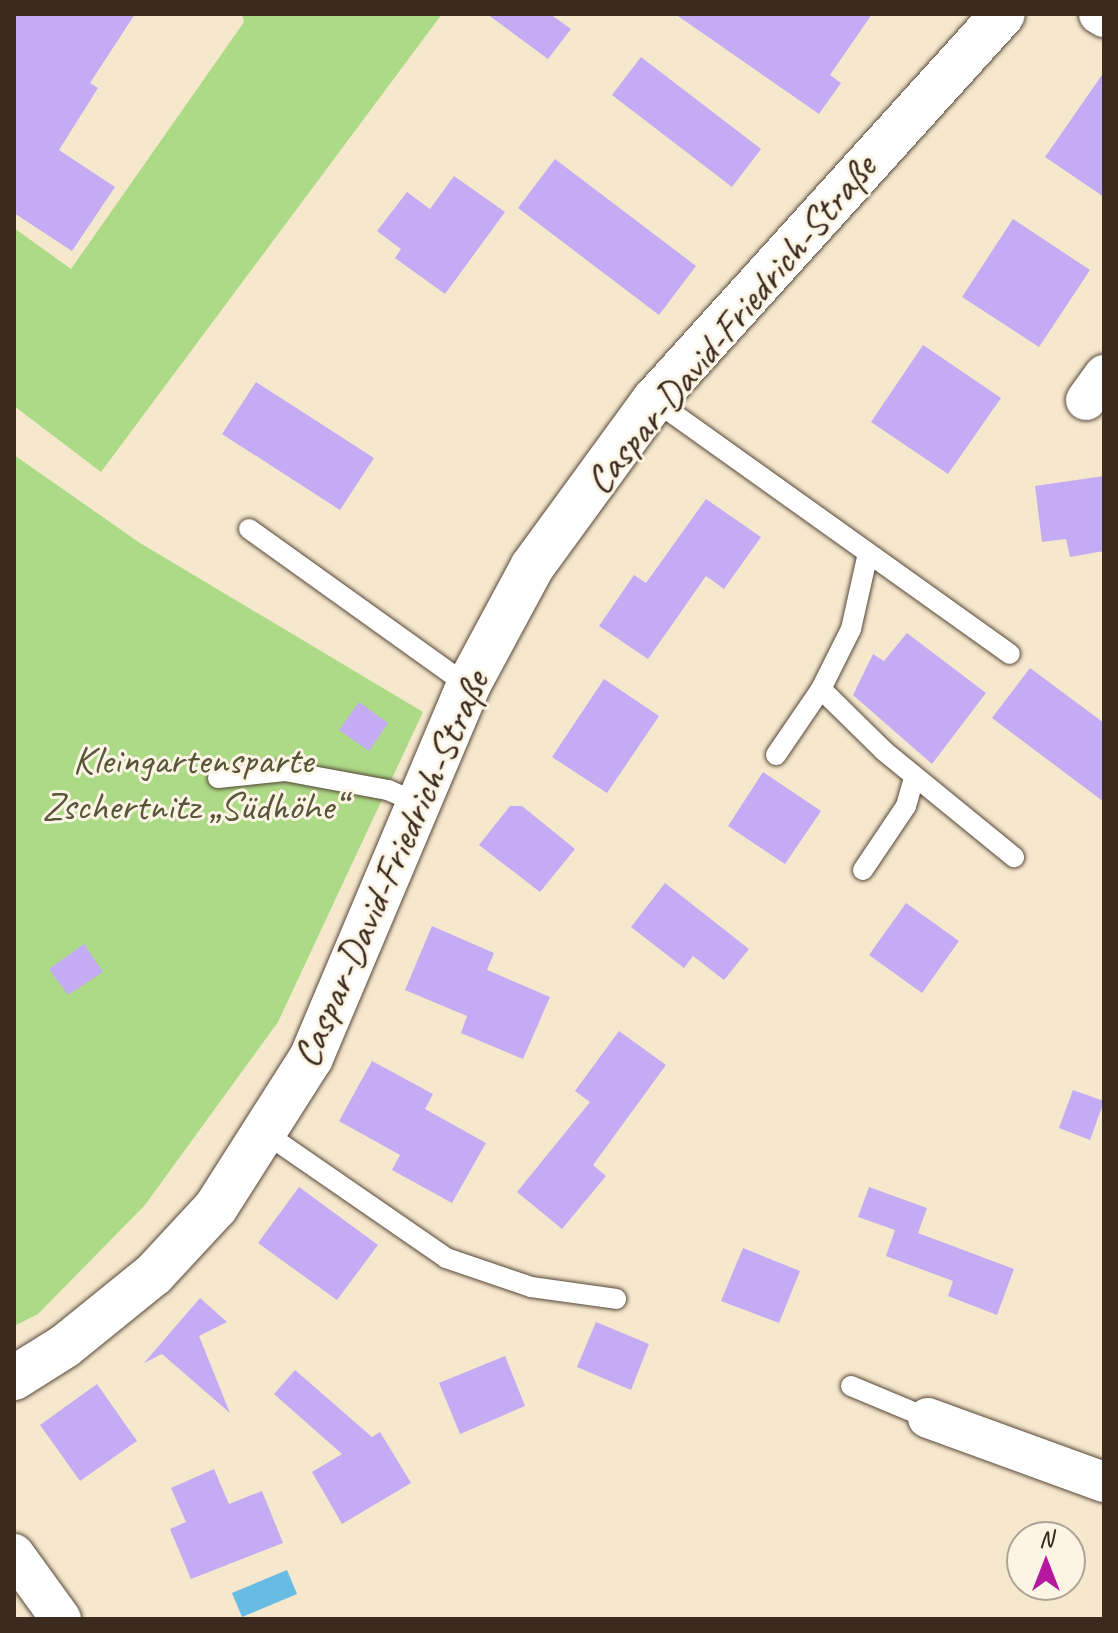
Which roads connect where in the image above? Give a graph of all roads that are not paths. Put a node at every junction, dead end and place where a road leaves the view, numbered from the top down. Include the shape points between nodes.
1 (1003, 14) edge
2 (1099, 14) edge
3 (1104, 17) edge
4 (654, 400) junction
5 (249, 529) dead end
6 (868, 553) junction
7 (1010, 654) dead end
8 (468, 686) junction
9 (821, 689) junction
10 (776, 755) dead end
11 (218, 778) dead end
12 (914, 778) junction
13 (420, 804) junction
14 (1014, 857) dead end
15 (863, 870) dead end
16 (265, 1133) junction
17 (616, 1299) dead end
18 (14, 1378) edge
19 (851, 1386) dead end
20 (928, 1418) joint
21 (1104, 1482) edge
22 (14, 1554) edge
23 (61, 1619) edge

1 - 4 street, Caspar-David-Friedrich-Straße
2 - 3 street
4 - 6 lane
4 - 8 street, Caspar-David-Friedrich-Straße via 532,567
5 - 8 lane
6 - 7 lane
6 - 9 lane via 851,629
8 - 13 street, Caspar-David-Friedrich-Straße
9 - 10 lane
9 - 12 lane
11 - 13 lane via 285,771 388,790
12 - 14 lane
12 - 15 lane via 906,806
13 - 16 street, Caspar-David-Friedrich-Straße via 311,1058
16 - 17 lane via 446,1258 531,1287
16 - 18 street, Caspar-David-Friedrich-Straße via 216,1207 154,1274 65,1346
19 - 20 lane
20 - 21 street
22 - 23 street

